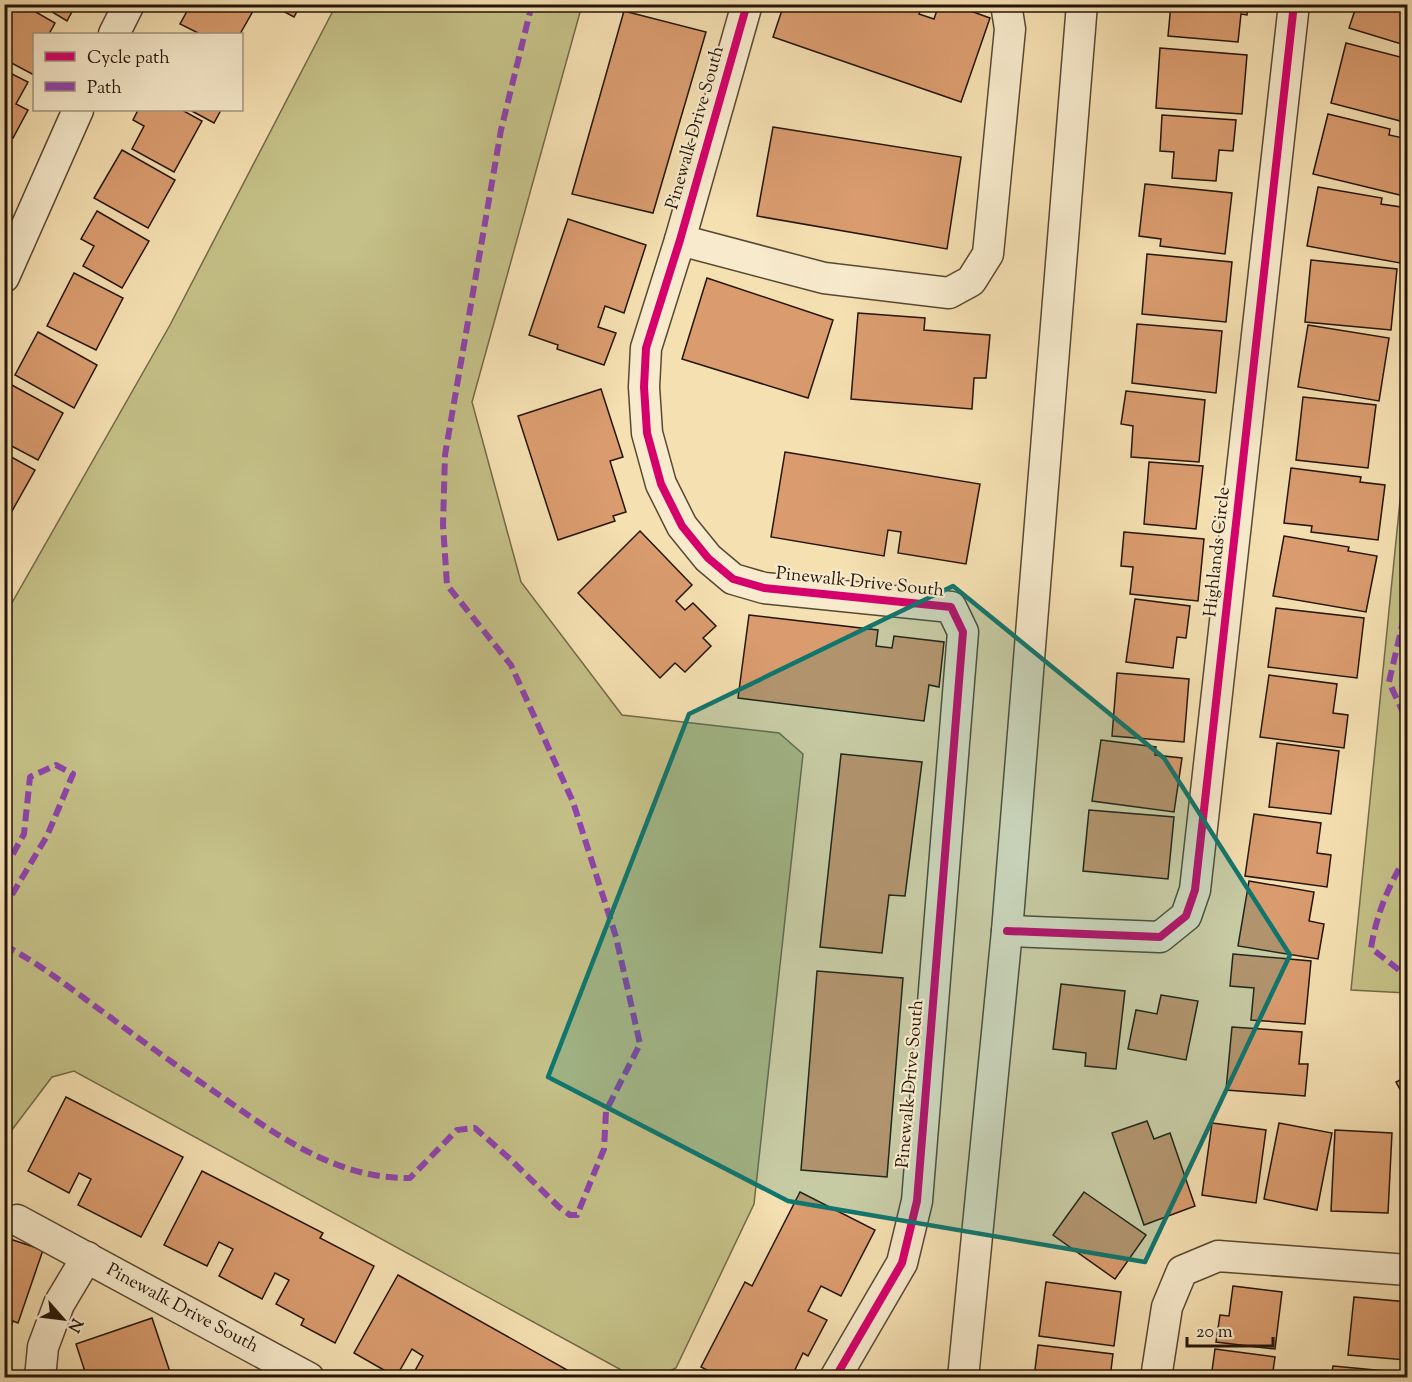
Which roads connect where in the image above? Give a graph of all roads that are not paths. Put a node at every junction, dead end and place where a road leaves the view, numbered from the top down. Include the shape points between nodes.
1 (129, 4) edge
2 (747, 4) edge
3 (1006, 4) edge
4 (1082, 4) edge
5 (1294, 4) edge
6 (114, 33) edge
7 (78, 111) edge
8 (680, 240) junction
9 (4, 277) edge
10 (1007, 931) junction
11 (16, 1220) dead end
12 (87, 1257) junction
13 (1407, 1270) edge
14 (40, 1377) edge
15 (309, 1377) edge
16 (835, 1377) edge
17 (963, 1377) edge
18 (1156, 1377) edge

1 - 6 street
2 - 8 street, Pinewalk Drive South
3 - 8 street via 1010,29 988,254 971,281 949,293 824,278
4 - 10 street
5 - 10 street, Highlands Circle via 1196,890 1186,916 1160,937
7 - 9 street
8 - 16 street, Pinewalk Drive South via 646,348 644,387 647,433 658,474 682,526 708,558 733,579 764,588 951,607 963,632 916,1201 902,1263
10 - 17 street
11 - 12 street, Pinewalk Drive South
12 - 14 street, Pinewalk Drive South via 59,1304 44,1347
12 - 15 street, Pinewalk Drive South
13 - 18 street via 1218,1256 1182,1270 1167,1306

